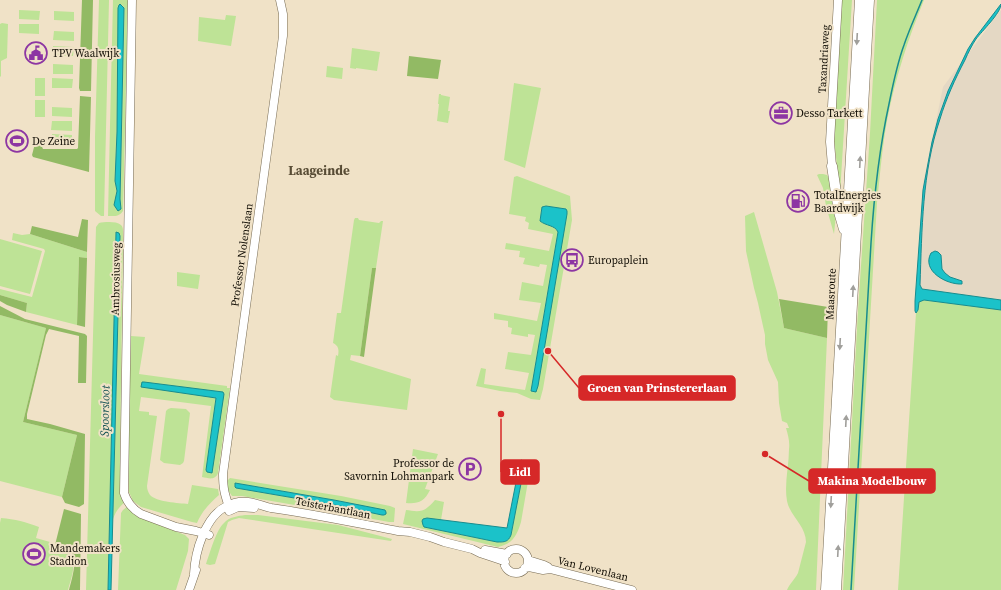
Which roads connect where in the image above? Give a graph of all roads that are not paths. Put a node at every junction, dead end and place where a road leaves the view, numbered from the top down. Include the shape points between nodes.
1 (132, 0) edge
2 (838, 0) edge
3 (860, 0) edge
4 (869, 0) edge
5 (280, 1) edge
6 (832, 166) joint
7 (846, 235) junction
8 (229, 507) junction
9 (206, 537) junction
10 (472, 549) junction
11 (507, 554) junction
12 (504, 562) junction
13 (526, 564) junction
14 (189, 590) edge
15 (632, 590) edge
16 (826, 590) edge
17 (836, 590) edge

1 - 9 main road, Ambrosiusweg via 124,493 136,512 194,536
2 - 6 main road, Taxandriaweg via 830,142
3 -> 7 highway, Maasroute
17 -> 4 highway, Maasroute
5 - 8 main road, Professor Nolenslaan via 283,36 223,474 225,497
6 - 7 highway via 839,212
7 -> 16 highway, Maasroute
8 - 9 main road via 222,508 215,514 209,522
8 - 10 main road, Teisterbantlaan via 264,506 312,514
9 - 14 main road via 195,564
10 - 11 main road, Teisterbantlaan
10 - 12 main road, Teisterbantlaan
11 - 12 main road
11 - 13 main road via 512,550 520,550 525,554
12 - 13 main road via 507,568 514,572 519,572
13 - 15 main road, Van Lovenlaan via 529,567 550,569

